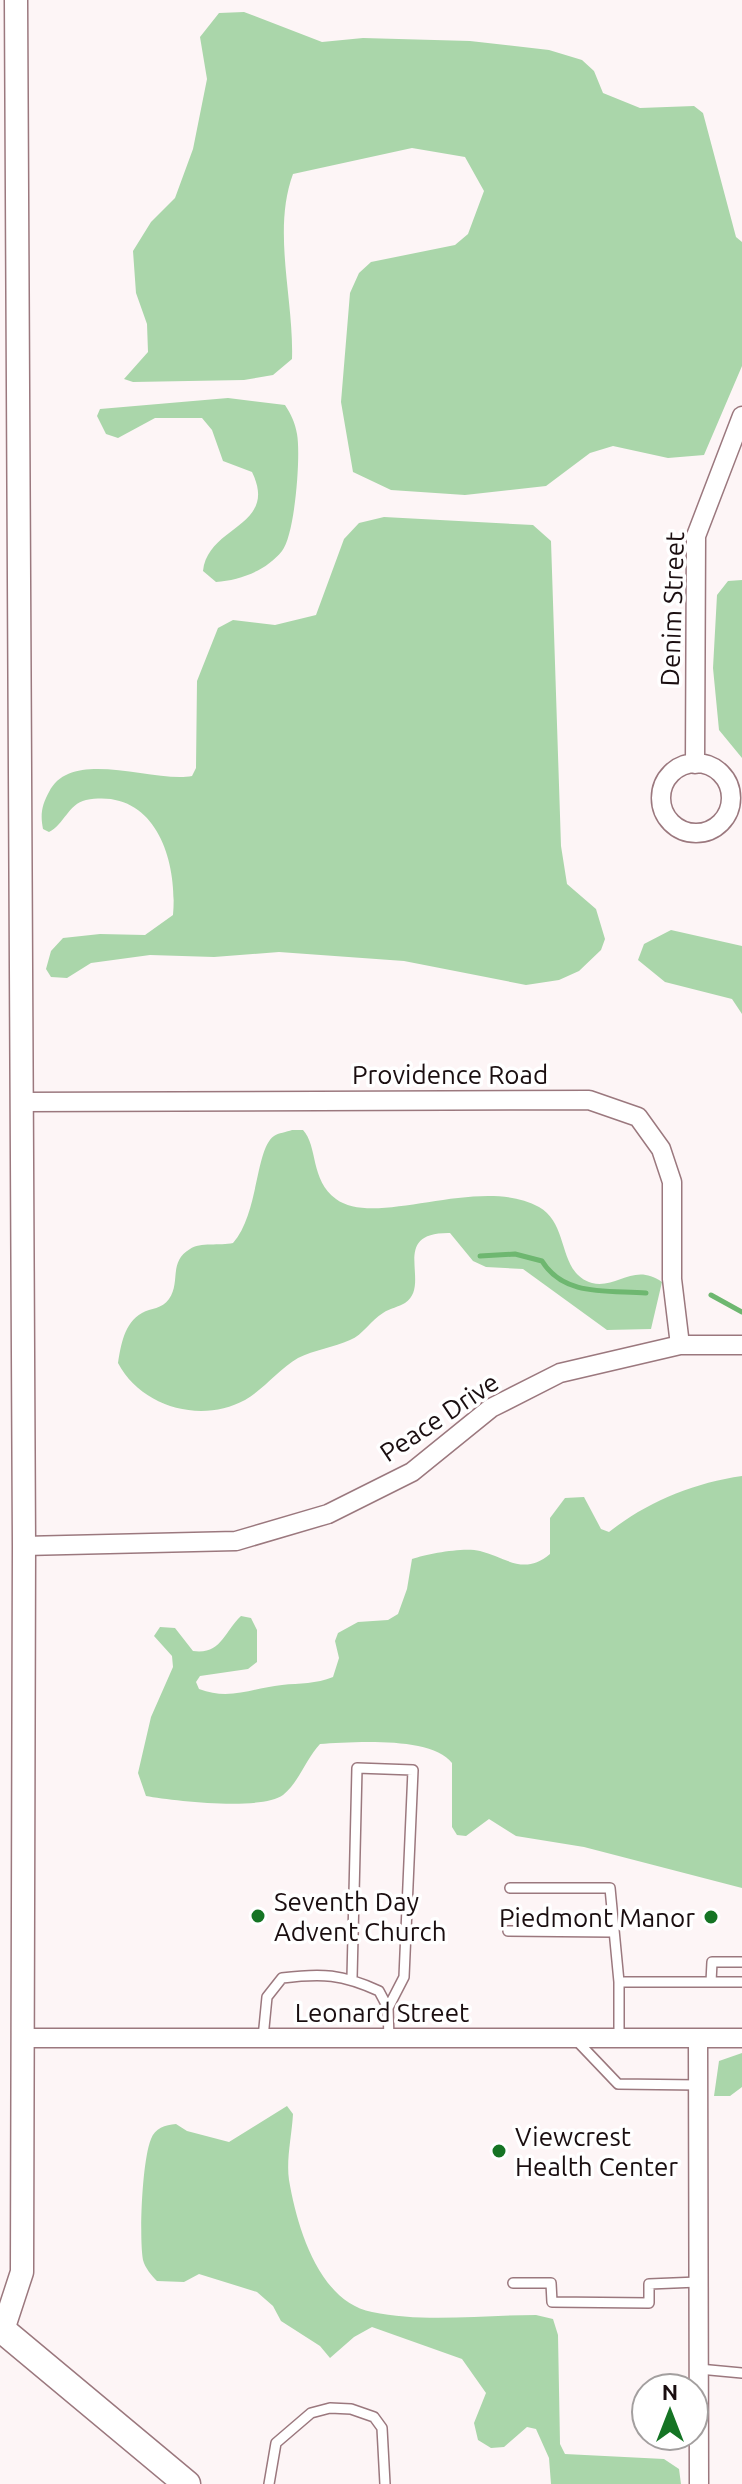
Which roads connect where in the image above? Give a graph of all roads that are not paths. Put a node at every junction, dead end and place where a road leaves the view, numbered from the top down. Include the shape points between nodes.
1 (16, 0) edge
2 (742, 416) edge
3 (695, 764) dead end
4 (22, 1102) junction
5 (680, 1345) junction
6 (742, 1345) edge
7 (24, 1546) junction
8 (510, 1888) dead end
9 (508, 1931) dead end
10 (612, 1932) junction
11 (742, 1962) edge
12 (352, 1978) junction
13 (619, 1982) junction
14 (711, 1982) junction
15 (742, 1982) edge
16 (388, 2008) junction
17 (23, 2038) junction
18 (263, 2038) junction
19 (389, 2038) junction
20 (575, 2038) junction
21 (619, 2038) junction
22 (698, 2038) junction
23 (742, 2038) edge
24 (698, 2085) junction
25 (698, 2282) junction
26 (513, 2283) dead end
27 (2, 2329) edge
28 (699, 2369) junction
29 (742, 2373) edge
30 (187, 2484) edge
31 (269, 2484) edge
32 (385, 2484) edge
33 (699, 2484) edge

1 - 4 street
2 - 3 street, Denim Street via 696,536
4 - 5 street, Providence Road via 589,1100 638,1117 661,1149 672,1182 672,1279
4 - 7 street
5 - 6 street, Peace Drive
5 - 7 street, Peace Drive via 560,1373 491,1408 412,1472 328,1514 236,1541
7 - 17 street
8 - 10 lane via 610,1888
9 - 10 lane
10 - 13 lane
11 - 14 lane via 712,1962
12 - 16 lane via 379,1991
12 - 16 lane via 357,1768 413,1770 404,1977
12 - 18 lane via 282,1978 267,1997
13 - 14 lane
13 - 21 lane
14 - 15 lane
16 - 19 lane
17 - 18 street, Leonard Street
17 - 27 street via 22,2272
18 - 19 street, Leonard Street
19 - 20 street, Leonard Street
20 - 21 street, Leonard Street
20 - 24 lane via 618,2084
21 - 22 street, Leonard Street
22 - 23 street, Leonard Street
22 - 24 street
24 - 25 street
25 - 26 lane via 649,2284 649,2303 552,2302 551,2283
25 - 28 street
27 - 30 main road
28 - 29 lane
28 - 33 street
31 - 32 lane via 276,2443 311,2413 330,2408 374,2417 382,2428

